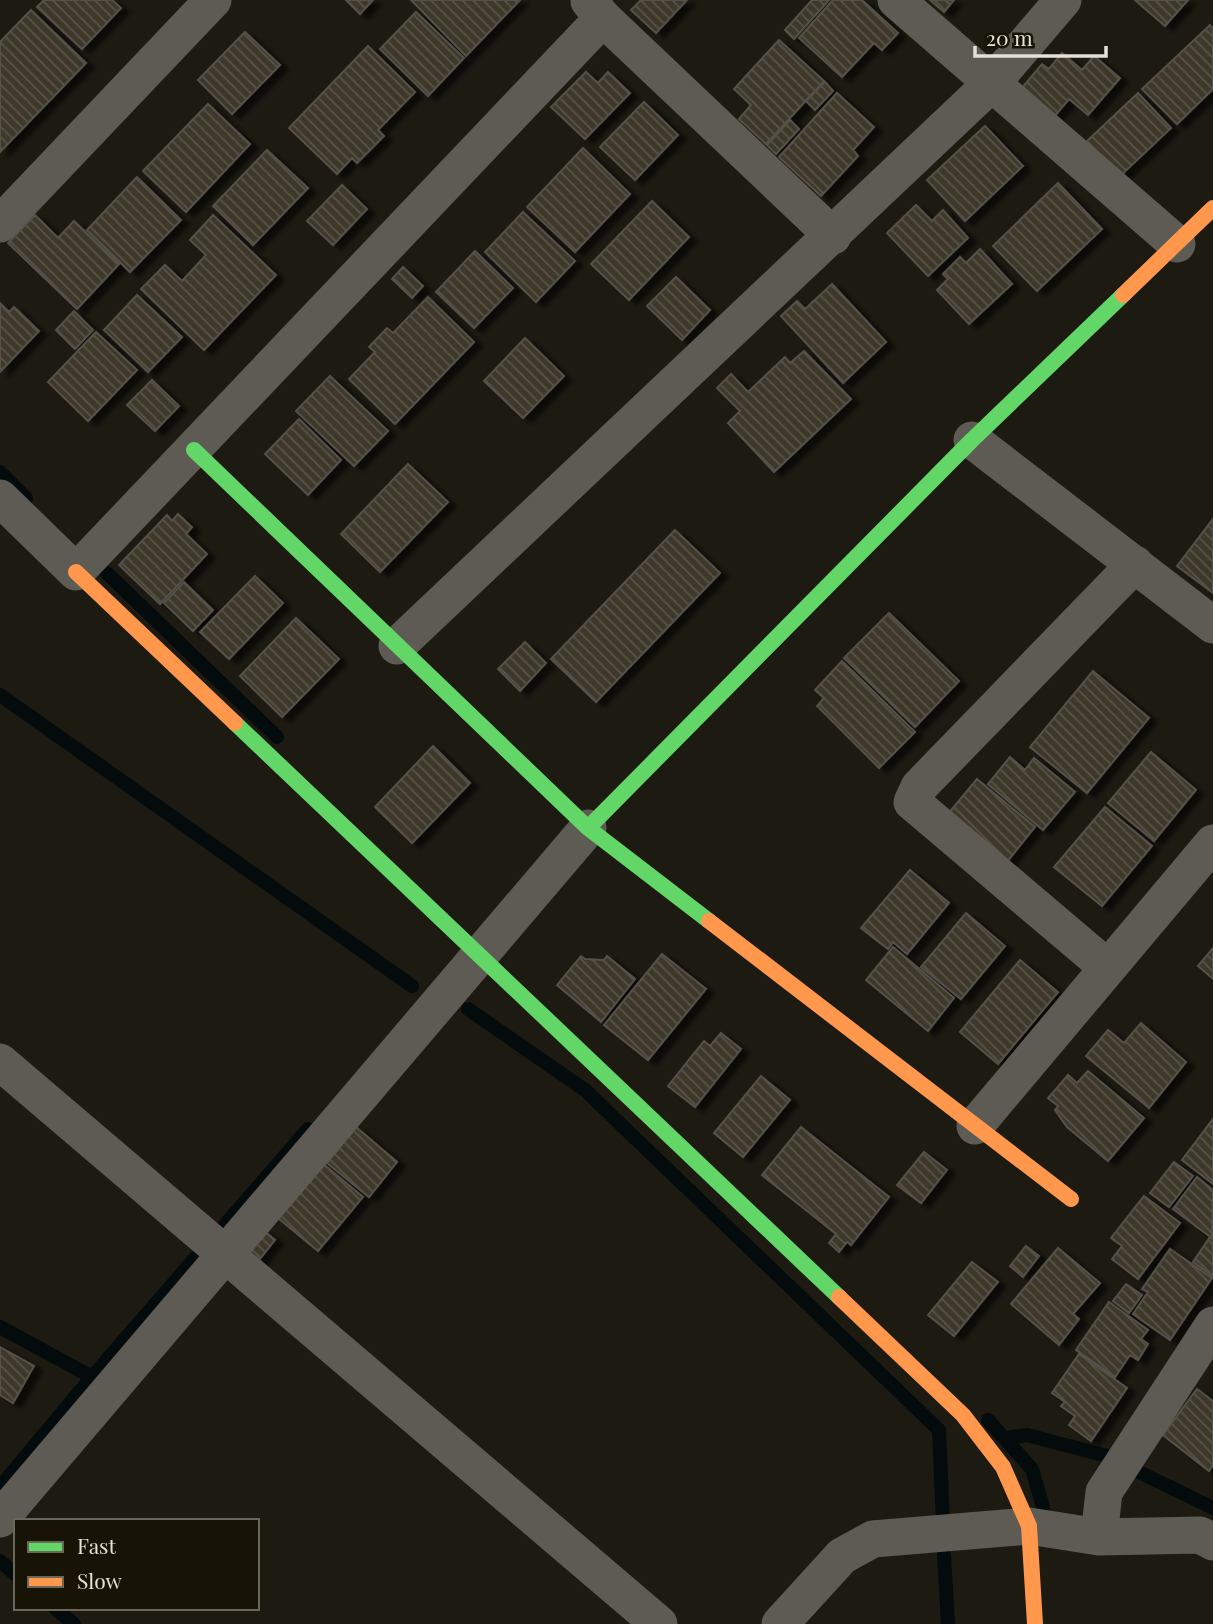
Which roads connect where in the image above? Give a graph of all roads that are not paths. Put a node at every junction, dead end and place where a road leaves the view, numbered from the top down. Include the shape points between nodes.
1 (213, 0) edge
2 (896, 0) edge
3 (1063, 0) edge
4 (596, 9) edge
5 (992, 83) junction
6 (1213, 208) edge
7 (0, 224) edge
8 (833, 236) junction
9 (1177, 244) junction
10 (972, 440) junction
11 (194, 450) junction
12 (0, 498) edge
13 (1135, 564) junction
14 (76, 572) junction
15 (1213, 625) edge
16 (397, 646) junction
17 (588, 828) junction
18 (1213, 843) edge
19 (478, 956) junction
20 (1108, 968) junction
21 (0, 1062) edge
22 (975, 1126) junction
23 (1071, 1199) dead end
24 (224, 1252) junction
25 (1213, 1325) edge
26 (0, 1519) edge
27 (1029, 1526) junction
28 (1099, 1537) junction
29 (1213, 1542) edge
30 (659, 1624) edge
31 (780, 1624) edge
32 (1035, 1624) edge

1 - 7 street
2 - 5 street
3 - 5 street
4 - 8 street
4 - 11 street
5 - 8 street
5 - 9 street
6 - 9 street
8 - 16 street
9 - 10 street
10 - 13 street
10 - 17 street
11 - 14 street
11 - 16 street
12 - 14 street
13 - 15 street
13 - 20 street via 919,787 912,802
14 - 19 street
16 - 17 street
17 - 19 street
17 - 22 street
18 - 20 street
19 - 24 street
19 - 27 street via 963,1415 1003,1467
20 - 22 street
21 - 24 street
22 - 23 street
24 - 26 street
24 - 30 street
25 - 28 street via 1104,1492
27 - 28 street
27 - 31 street via 873,1539 842,1556
27 - 32 street
28 - 29 street via 1200,1535

